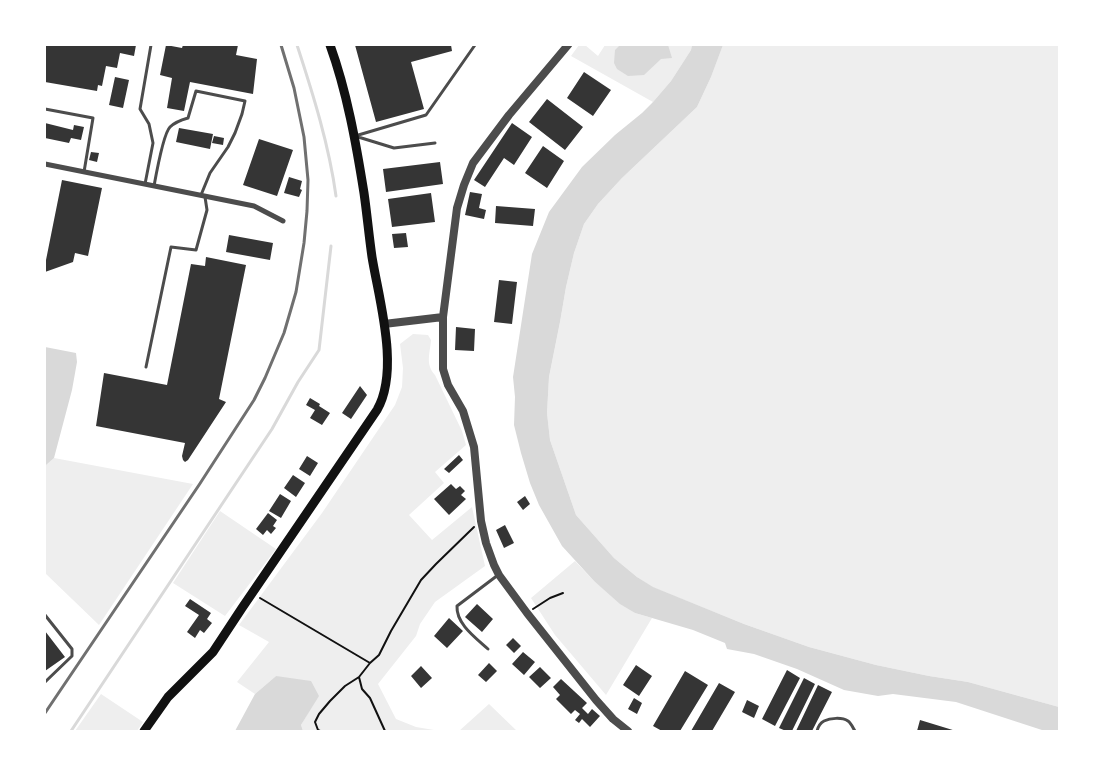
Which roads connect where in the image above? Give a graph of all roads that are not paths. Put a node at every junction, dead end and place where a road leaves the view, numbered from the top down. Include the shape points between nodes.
1 (151, 45) edge
2 (330, 45) edge
3 (475, 45) edge
4 (568, 45) edge
5 (45, 109) edge
6 (354, 136) junction
7 (435, 143) dead end
8 (45, 164) edge
9 (84, 172) junction
10 (145, 184) junction
11 (154, 186) junction
12 (203, 196) junction
13 (283, 221) dead end
14 (443, 317) junction
15 (384, 324) junction
16 (146, 367) dead end
17 (499, 575) junction
18 (45, 615) edge
19 (488, 649) dead end
20 (45, 682) edge
21 (144, 731) edge
22 (628, 731) edge
23 (817, 731) edge
24 (855, 731) edge

1 - 10 lane via 140,109 149,124 153,143
2 - 6 main road
3 - 6 lane via 426,115
4 - 14 street via 473,163 457,208
5 - 9 lane via 93,118
6 - 7 lane via 394,148
6 - 15 main road
8 - 9 street
9 - 10 street
10 - 11 street
11 - 12 street
11 - 12 lane via 168,129 188,118 196,91 245,101 232,140 210,173
12 - 13 street via 254,206
12 - 16 lane via 207,210 196,250 171,247
14 - 15 street
14 - 17 street via 443,369 463,411 474,447 481,521
15 - 21 main road via 388,372 381,404 213,652 168,697
17 - 19 lane via 457,606 456,612 459,620
17 - 22 street via 596,700
18 - 20 lane via 72,649 72,656
23 - 24 lane via 824,721 837,719 849,722

